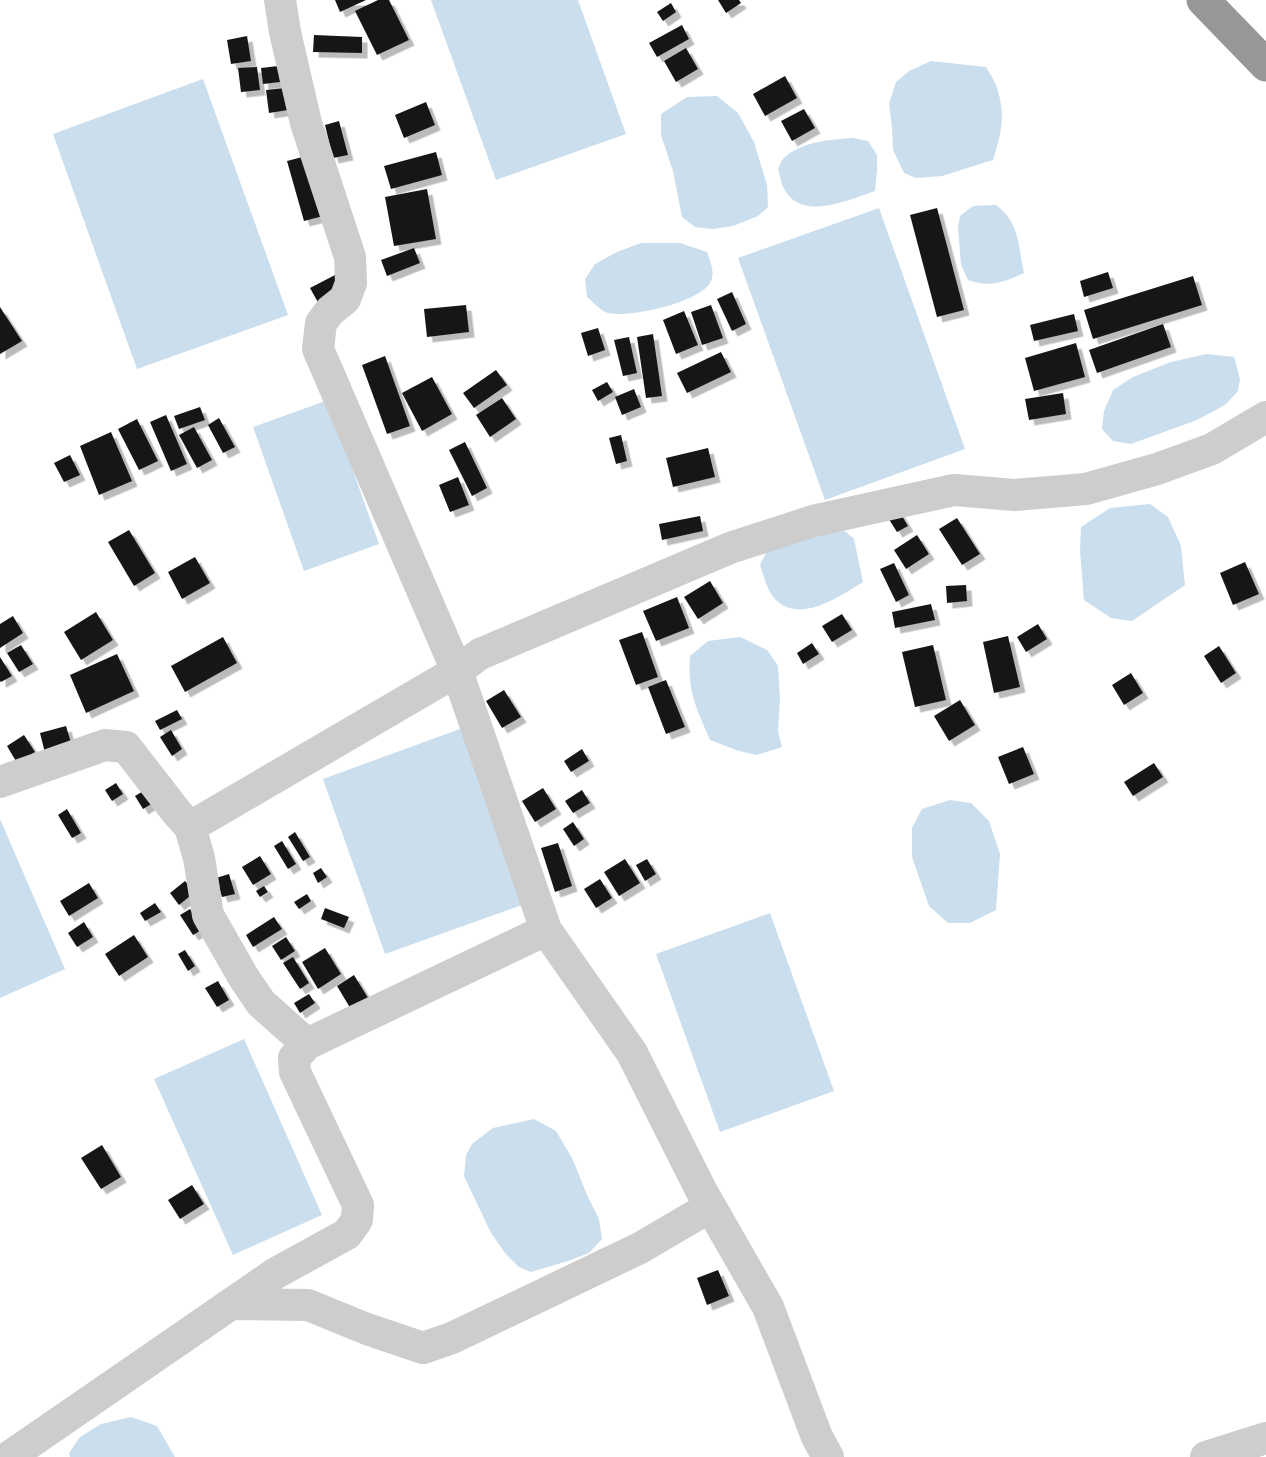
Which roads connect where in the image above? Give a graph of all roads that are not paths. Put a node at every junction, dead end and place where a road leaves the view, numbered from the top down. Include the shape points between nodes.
1 (280, 0) edge
2 (1203, 0) edge
3 (1266, 65) edge
4 (1266, 417) edge
5 (457, 671) junction
6 (0, 782) edge
7 (190, 827) junction
8 (546, 930) junction
9 (307, 1044) junction
10 (710, 1207) junction
11 (232, 1304) junction
12 (1266, 1438) edge
13 (9, 1457) edge
14 (828, 1457) edge
15 (1206, 1457) edge

1 - 5 street via 306,123 350,257 351,283 345,299 321,323 318,349
2 - 3 highway
4 - 5 street via 1212,449 1086,489 1014,495 954,490 813,521 730,548 480,654
5 - 7 street
5 - 8 street
6 - 7 street via 105,745 126,747
7 - 9 street via 208,915 261,1003
8 - 9 street
8 - 10 street via 633,1053
9 - 11 street via 294,1058 295,1072 358,1205 357,1220 346,1234 276,1273
10 - 11 street via 640,1248 452,1338 423,1348 308,1305
10 - 14 street via 768,1307
11 - 13 street
12 - 15 street

